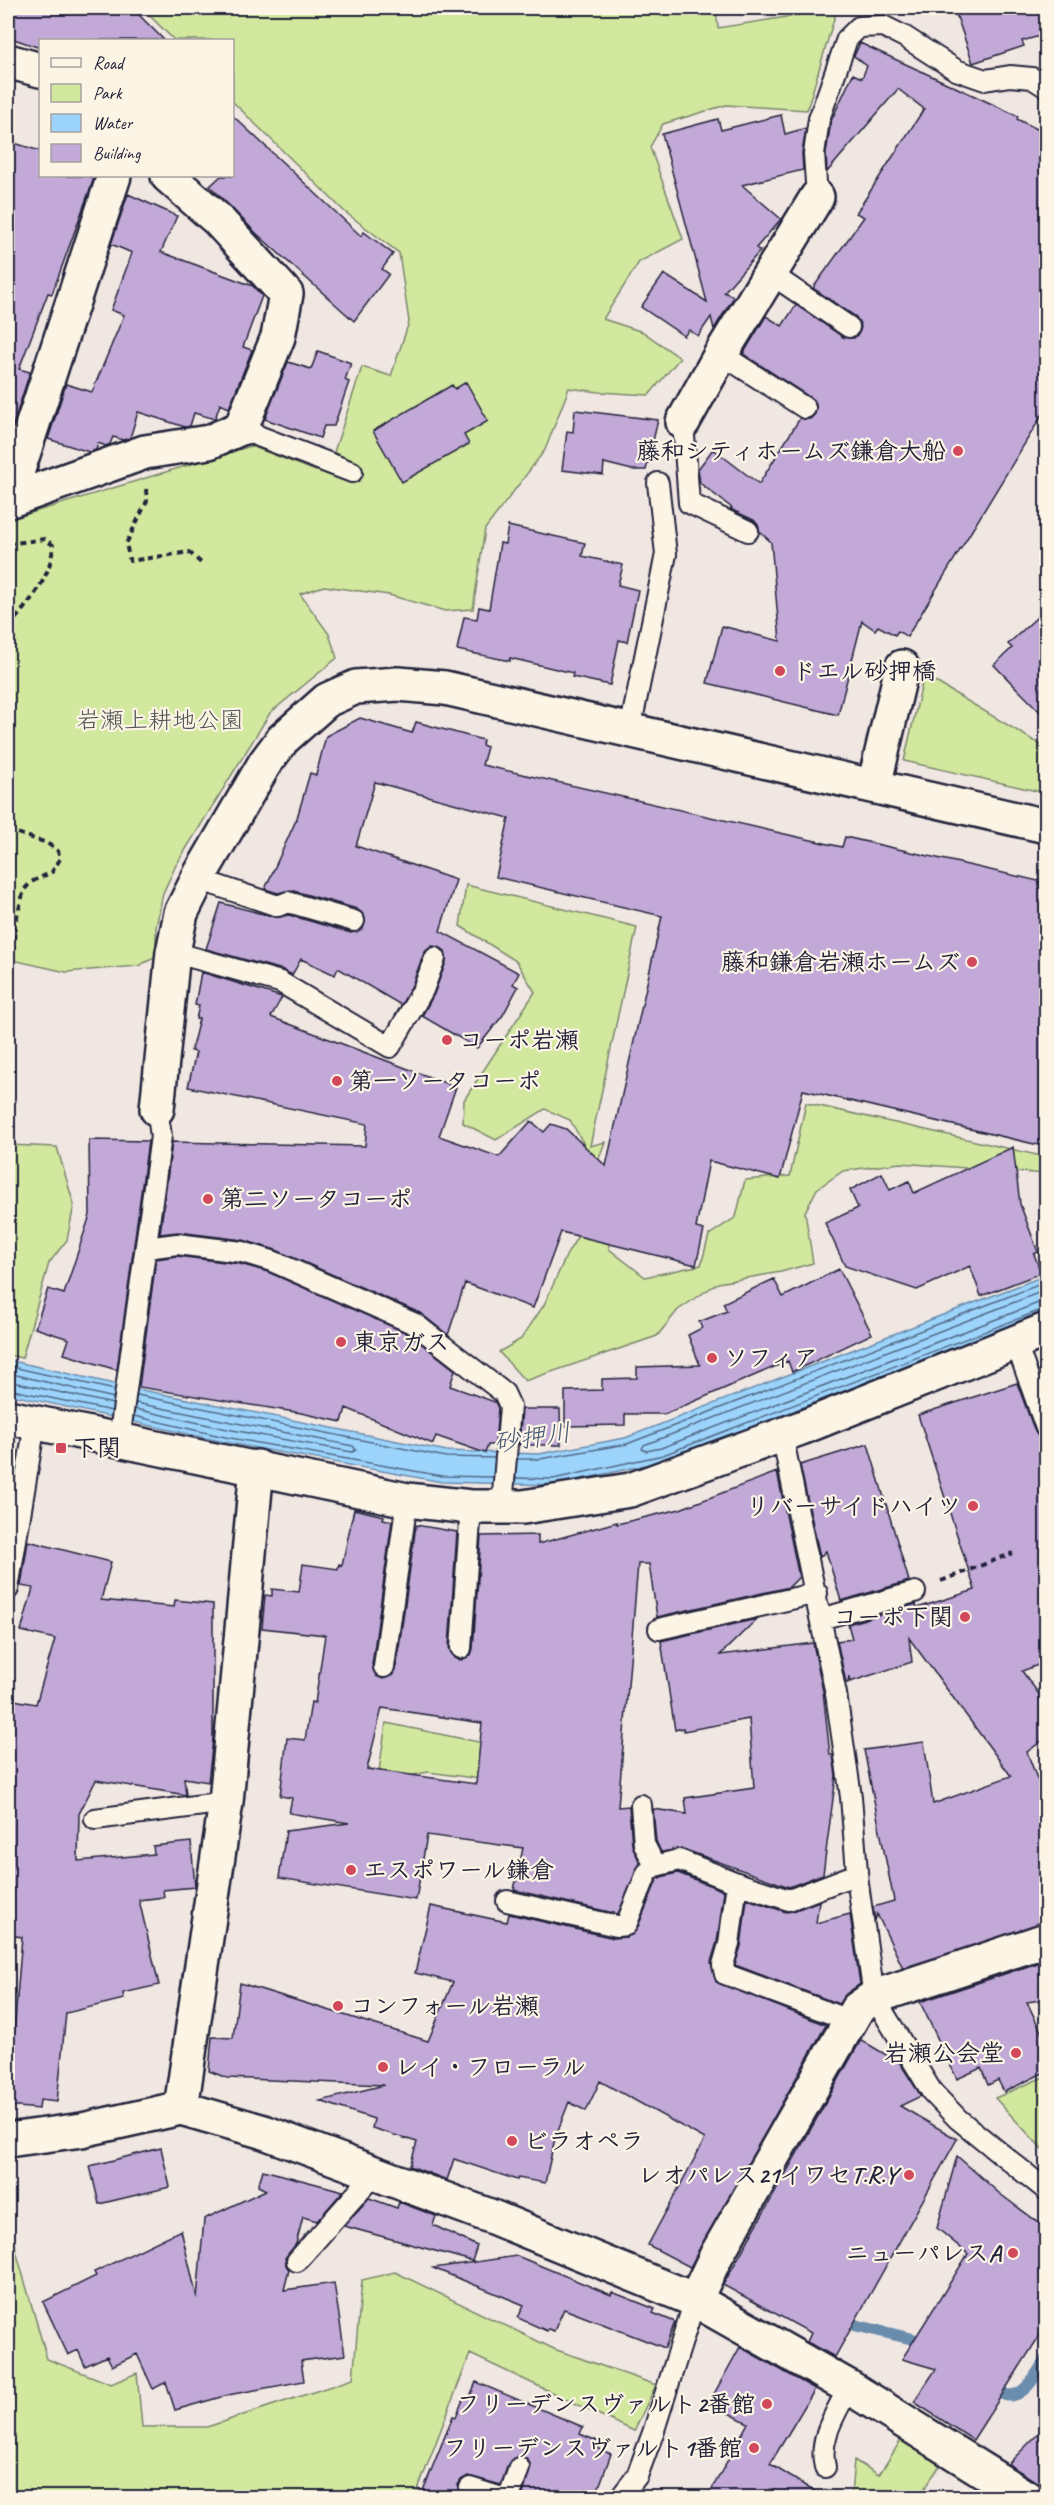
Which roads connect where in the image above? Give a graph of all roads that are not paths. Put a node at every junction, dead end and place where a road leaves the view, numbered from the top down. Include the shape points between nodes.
1 (8, 61) edge
2 (39, 70) edge
3 (1047, 87) edge
4 (114, 177) edge
5 (169, 177) edge
6 (817, 197) joint
7 (771, 274) junction
8 (849, 327) dead end
9 (721, 354) junction
10 (805, 408) dead end
11 (683, 422) joint
12 (241, 428) junction
13 (352, 471) dead end
14 (658, 483) dead end
15 (8, 500) edge
16 (747, 531) dead end
17 (902, 667) dead end
18 (630, 730) junction
19 (874, 786) junction
20 (1047, 826) edge
21 (198, 879) junction
22 (354, 921) dead end
23 (173, 952) junction
24 (435, 958) dead end
25 (157, 1109) joint
26 (146, 1248) junction
27 (1047, 1330) edge
28 (1016, 1342) junction
29 (21, 1420) edge
30 (1047, 1428) edge
31 (121, 1432) junction
32 (782, 1435) junction
33 (257, 1467) junction
34 (407, 1500) junction
35 (492, 1501) junction
36 (8, 1589) edge
37 (915, 1592) road end
38 (817, 1593) junction
39 (821, 1619) junction
40 (659, 1629) dead end
41 (461, 1648) dead end
42 (384, 1667) dead end
43 (226, 1802) junction
44 (641, 1805) dead end
45 (95, 1819) dead end
46 (655, 1866) junction
47 (857, 1874) junction
48 (737, 1883) junction
49 (507, 1901) dead end
50 (1047, 1940) edge
51 (874, 1997) junction
52 (851, 2020) junction
53 (181, 2108) junction
54 (8, 2140) edge
55 (376, 2172) junction
56 (1047, 2190) edge
57 (297, 2261) dead end
58 (696, 2300) junction
59 (849, 2387) junction
60 (825, 2467) dead end
61 (519, 2468) dead end
62 (470, 2488) dead end
63 (502, 2498) edge
64 (509, 2498) edge
65 (620, 2498) edge
66 (1027, 2498) edge

1 - 2 street
3 - 6 lane via 1032,78 986,80 956,70 883,26 859,27 847,39 819,119 814,154
4 - 15 street
5 - 12 street via 217,219 286,294 278,337
6 - 7 street
7 - 8 lane
7 - 9 street
9 - 10 lane
9 - 11 street
11 - 16 lane via 689,503
12 - 13 lane
12 - 15 street via 209,442 146,452
14 - 18 lane via 666,554
17 - 19 street
18 - 19 street
18 - 21 street via 445,688 398,684 356,687 327,700 283,739
19 - 20 street
21 - 22 lane via 278,906 288,902
21 - 23 street via 181,913
23 - 24 lane via 280,982 390,1047 423,990
23 - 25 street
25 - 26 lane via 161,1136
26 - 31 lane
26 - 35 lane via 177,1244 242,1252 272,1261 415,1324 504,1393 510,1406
27 - 28 street
28 - 30 lane
28 - 32 street
29 - 31 street
29 - 36 lane
31 - 33 street
32 - 35 street via 630,1490 523,1507
32 - 38 lane
33 - 34 street
33 - 43 street
34 - 35 street
34 - 42 lane
35 - 41 lane
37 - 39 lane
38 - 39 lane
38 - 40 lane
39 - 47 lane via 848,1774
43 - 45 lane
43 - 53 street
44 - 46 lane via 644,1844
46 - 48 lane via 679,1860
46 - 49 lane via 647,1873 626,1925
47 - 48 lane via 789,1900
47 - 51 lane
48 - 52 lane via 723,1965 725,1974
50 - 51 street
51 - 52 street via 857,2008
51 - 56 lane via 932,2092 958,2119
52 - 58 street via 717,2254
53 - 54 street via 82,2130
53 - 55 street via 264,2132
55 - 57 lane
55 - 58 street
58 - 59 street
58 - 65 lane via 637,2476
59 - 60 lane via 824,2437 821,2453
59 - 66 street
61 - 64 lane
62 - 63 lane

